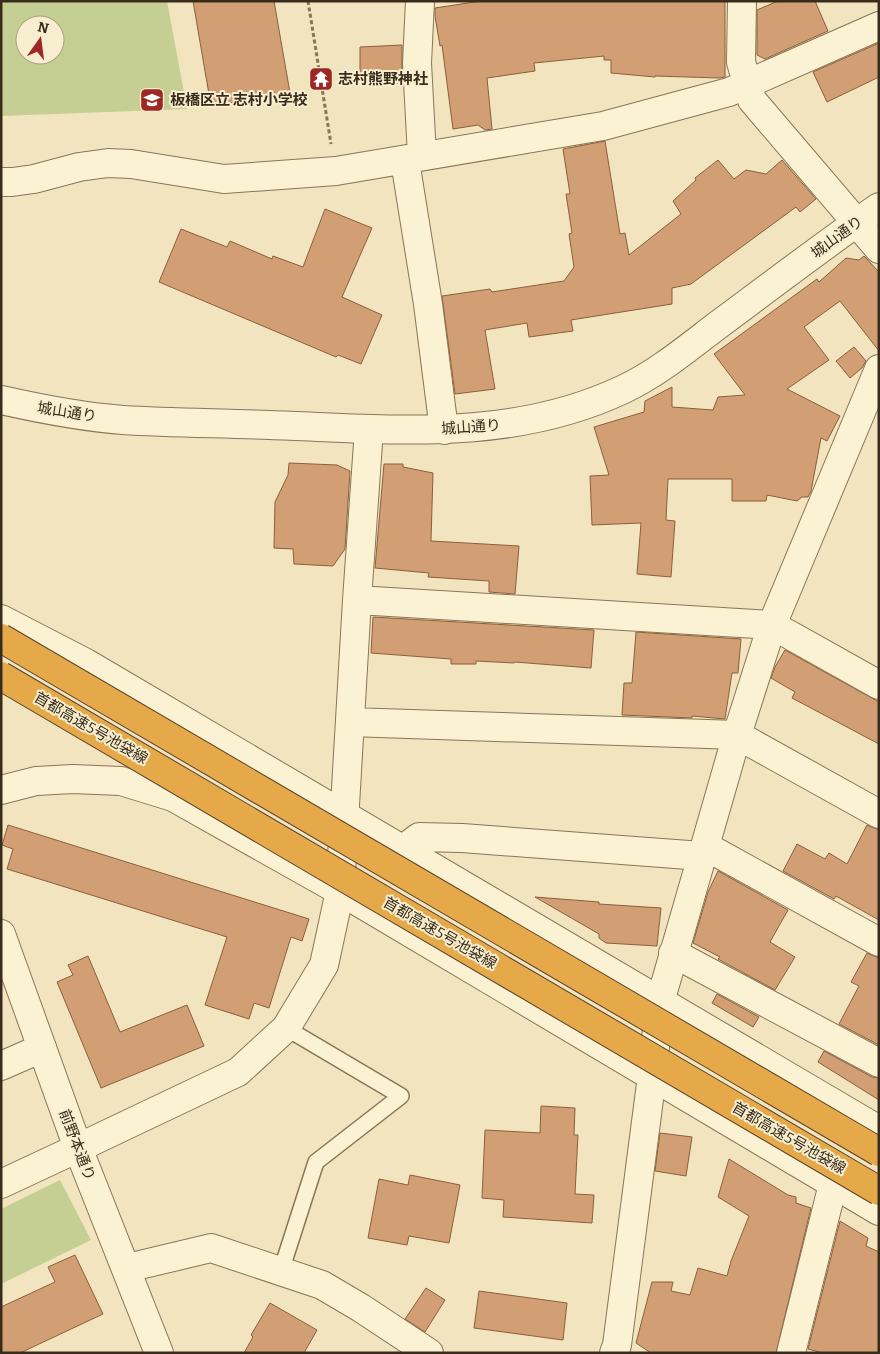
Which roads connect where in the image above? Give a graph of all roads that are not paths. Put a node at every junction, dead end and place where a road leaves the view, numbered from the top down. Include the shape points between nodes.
1 (420, 1) edge
2 (742, 1) edge
3 (879, 26) edge
4 (747, 84) junction
5 (413, 158) junction
6 (1, 182) edge
7 (879, 207) edge
8 (856, 223) junction
9 (879, 249) edge
10 (879, 369) edge
11 (1, 400) edge
12 (369, 429) junction
13 (444, 430) junction
14 (356, 600) junction
15 (1, 619) edge
16 (772, 625) junction
17 (1, 638) edge
18 (1, 676) edge
19 (879, 685) edge
20 (350, 722) junction
21 (737, 736) junction
22 (1, 790) edge
23 (879, 814) edge
24 (344, 815) junction
25 (402, 850) junction
26 (703, 851) junction
27 (340, 891) junction
28 (1, 934) edge
29 (879, 942) edge
30 (673, 953) junction
31 (660, 1002) junction
32 (286, 1028) junction
33 (42, 1048) junction
34 (879, 1063) edge
35 (1, 1066) edge
36 (652, 1076) junction
37 (879, 1130) edge
38 (78, 1148) junction
39 (879, 1152) edge
40 (1, 1184) edge
41 (833, 1184) junction
42 (879, 1191) edge
43 (879, 1211) edge
44 (126, 1268) junction
45 (281, 1271) junction
46 (159, 1353) edge
47 (429, 1353) edge
48 (614, 1353) edge
49 (791, 1353) edge

1 - 5 street
2 - 4 street via 741,62
3 - 4 street
4 - 5 street via 729,92 603,126
4 - 8 street via 752,100
5 - 6 street via 336,171 224,179 108,163 34,179
5 - 13 street
7 - 8 street, 城山通り
8 - 9 street
8 - 13 street, 城山通り via 681,353 627,388 567,411 506,425
10 - 16 street
11 - 12 street, 城山通り via 122,420
12 - 13 street, 城山通り
12 - 14 street
14 - 16 street
14 - 20 street
15 - 24 street via 86,663
16 - 19 street
16 - 21 street
17 - 39 highway, bridge
18 - 42 highway, 首都高速5号池袋線, bridge
20 - 21 street
20 - 24 street
21 - 23 street
21 - 26 street
22 - 27 street via 36,782 73,779 121,781 173,797
24 - 25 street
24 - 27 street
25 - 26 street via 419,838 428,838
25 - 31 street
26 - 29 street
26 - 30 street
27 - 32 street via 324,965
27 - 36 street
28 - 33 street, 前野本通り
30 - 31 street
30 - 34 street
31 - 36 street
31 - 37 street
32 - 38 street via 238,1072
32 - 45 lane via 401,1096 316,1162
33 - 35 street
33 - 38 street, 前野本通り
36 - 41 street
36 - 48 street
38 - 40 street
38 - 44 street, 前野本通り
41 - 43 street
41 - 49 street
44 - 45 street via 211,1248
44 - 46 street, 前野本通り
45 - 47 street via 322,1285

